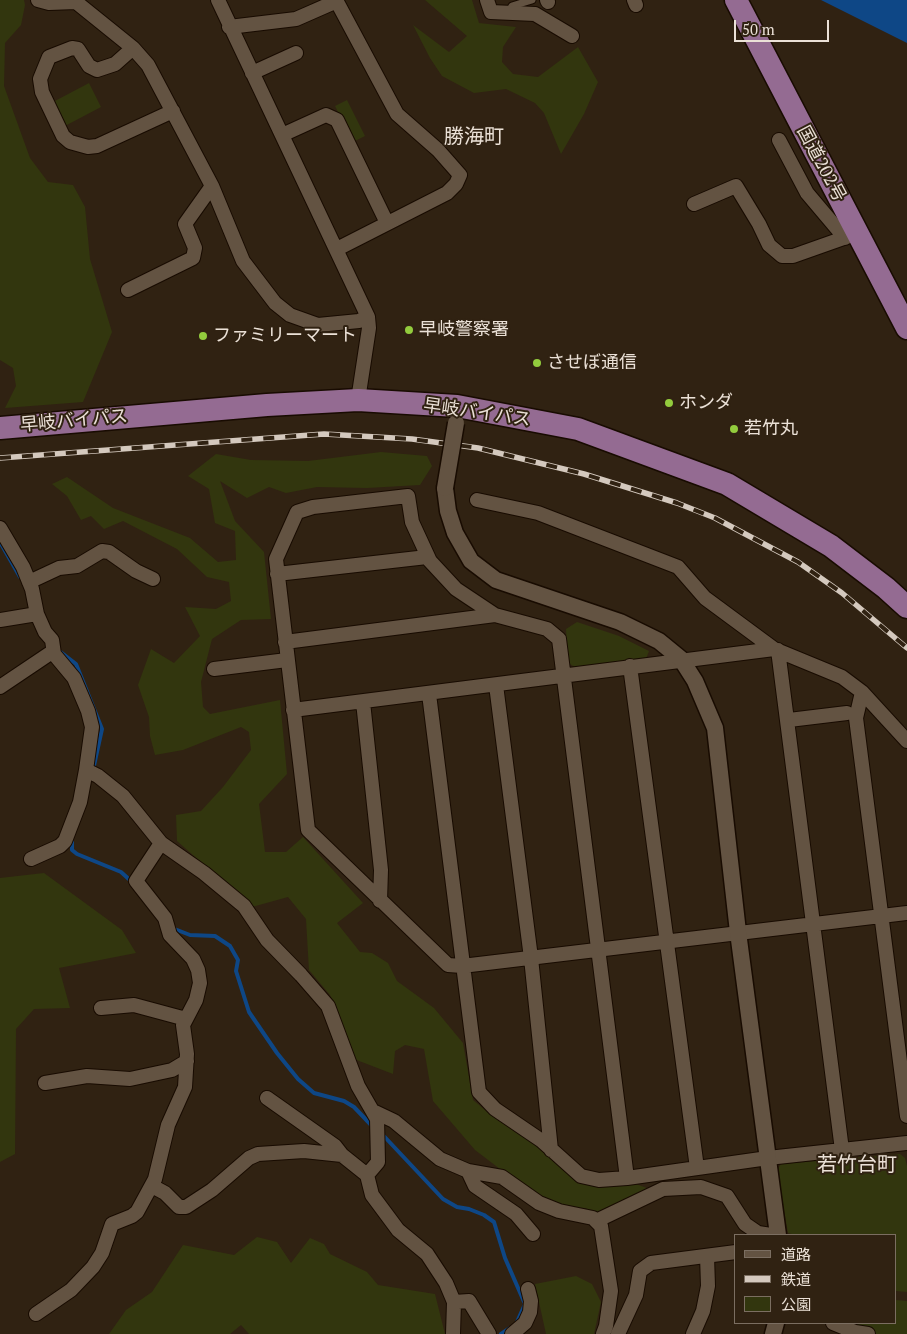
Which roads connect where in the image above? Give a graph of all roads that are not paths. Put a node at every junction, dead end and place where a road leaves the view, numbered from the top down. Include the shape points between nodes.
1 (38, 0) edge
2 (218, 0) edge
3 (487, 0) edge
4 (532, 0) edge
5 (736, 0) edge
6 (337, 1) edge
7 (509, 12) junction
8 (229, 27) junction
9 (572, 36) dead end
10 (134, 48) junction
11 (296, 53) dead end
12 (252, 73) junction
13 (173, 111) junction
14 (282, 135) junction
15 (779, 140) dead end
16 (212, 186) junction
17 (694, 204) dead end
18 (387, 223) junction
19 (852, 235) junction
20 (337, 249) junction
21 (128, 290) dead end
22 (368, 317) junction
23 (907, 328) edge
24 (358, 400) junction
25 (457, 414) junction
26 (0, 428) edge
27 (477, 500) dead end
28 (0, 528) edge
29 (427, 557) junction
30 (277, 574) junction
31 (153, 579) dead end
32 (29, 582) junction
33 (907, 607) edge
34 (495, 615) junction
35 (32, 616) junction
36 (0, 620) edge
37 (285, 642) junction
38 (53, 647) junction
39 (776, 649) junction
40 (681, 659) junction
41 (287, 660) junction
42 (630, 666) junction
43 (214, 669) dead end
44 (564, 675) junction
45 (496, 685) junction
46 (0, 687) edge
47 (862, 692) junction
48 (429, 694) junction
49 (363, 702) junction
50 (293, 710) junction
51 (846, 713) dead end
52 (789, 720) junction
53 (907, 741) edge
54 (86, 770) junction
55 (161, 843) junction
56 (31, 858) dead end
57 (380, 900) junction
58 (907, 913) edge
59 (881, 916) junction
60 (814, 923) junction
61 (738, 932) junction
62 (666, 941) junction
63 (599, 949) junction
64 (531, 958) junction
65 (462, 966) junction
66 (101, 1008) dead end
67 (186, 1019) junction
68 (187, 1061) junction
69 (45, 1083) dead end
70 (267, 1098) dead end
71 (376, 1116) junction
72 (907, 1116) edge
73 (907, 1143) edge
74 (551, 1150) junction
75 (842, 1150) junction
76 (342, 1155) junction
77 (768, 1158) junction
78 (697, 1168) junction
79 (468, 1171) junction
80 (367, 1176) junction
81 (627, 1178) junction
82 (152, 1186) junction
83 (596, 1221) junction
84 (534, 1234) dead end
85 (764, 1234) edge
86 (778, 1234) edge
87 (734, 1252) edge
88 (707, 1256) junction
89 (528, 1289) dead end
90 (454, 1302) junction
91 (36, 1314) dead end
92 (835, 1324) edge
93 (453, 1334) edge
94 (489, 1334) edge
95 (512, 1334) edge
96 (603, 1334) edge
97 (618, 1334) edge
98 (693, 1334) edge
99 (868, 1334) edge

1 - 10 street via 76,2
2 - 8 street
3 - 7 street via 491,12
4 - 7 lane via 512,6
5 - 19 highway, 国道202号
6 - 8 street via 296,19
6 - 18 street via 396,114 438,150 460,175 447,193
7 - 9 street via 535,14
8 - 12 street
10 - 13 street via 148,65
10 - 13 street via 115,64 97,70 89,66 78,48 49,57 40,79 42,92 63,136 70,142 97,146
11 - 12 street
12 - 14 street
13 - 16 street
14 - 18 street via 326,115 337,120
14 - 20 street
15 - 19 street via 807,193
16 - 21 street via 185,224 195,248 193,258
16 - 22 street via 243,260 275,303 290,315 318,325 359,321
17 - 19 street via 736,186 769,245 782,256 793,256
18 - 20 street
19 - 23 highway, 国道202号
20 - 22 street
22 - 24 street
24 - 25 highway, 早岐バイパス
24 - 26 highway, 早岐バイパス via 257,405
25 - 33 highway, 早岐バイパス via 578,429 727,484 832,546
25 - 40 street, bridge via 446,488 448,511 455,533 471,561 496,580 620,622 659,641
27 - 39 street via 538,513 678,567 705,598
28 - 32 street
29 - 30 street
29 - 30 street via 412,522 408,496 351,502 297,512 276,559
29 - 34 street via 456,589
30 - 37 street
31 - 32 street via 102,551 76,566 59,568
32 - 35 street
34 - 37 street
34 - 44 street via 547,629 559,639
35 - 36 street
35 - 38 street
37 - 41 street
38 - 46 street via 49,654
38 - 54 street via 74,678 88,711 92,727
39 - 40 street
39 - 47 street via 842,677
39 - 52 street
40 - 42 street
40 - 61 street via 695,681 715,728
41 - 43 street
41 - 50 street
42 - 44 street
42 - 62 street
44 - 45 street
44 - 63 street
45 - 48 street
45 - 64 street
47 - 53 street
47 - 59 street via 856,718
48 - 49 street
48 - 65 street
49 - 50 street
49 - 57 street via 381,870
50 - 57 street via 308,830
51 - 52 street
52 - 60 street
54 - 55 street via 123,796
54 - 56 street via 80,802 65,841
55 - 67 street via 136,881 198,970 200,983 196,1000
55 - 71 street via 244,906 267,940 328,1006 358,1086
57 - 65 street via 448,965
58 - 59 street
59 - 60 street
59 - 72 street
60 - 61 street
60 - 75 street
61 - 62 street
61 - 77 street
62 - 63 street
62 - 78 street
63 - 64 street
63 - 81 street
64 - 65 street
64 - 74 street
65 - 74 street via 479,1092 495,1109
66 - 67 street via 134,1005
67 - 68 street
68 - 69 street via 172,1070 130,1079 87,1076
68 - 82 street via 185,1087 168,1125
70 - 76 street via 335,1146
71 - 79 street via 394,1121 440,1159
71 - 80 street via 378,1162
73 - 75 street
74 - 81 street via 581,1176 599,1180
75 - 77 street
76 - 80 street
76 - 82 street via 304,1151 258,1154 186,1207 179,1207
77 - 78 street
77 - 86 street
78 - 81 street
79 - 83 street via 502,1177 540,1203
79 - 84 street via 475,1186 516,1214
80 - 90 street via 372,1195 384,1213 398,1230 427,1254 446,1282
82 - 91 street via 132,1216 112,1224 93,1267 71,1290
83 - 85 street via 663,1190 701,1187 727,1196 745,1224
83 - 96 street via 602,1226 611,1291
87 - 88 street
88 - 97 street via 651,1263 640,1271 636,1295
88 - 98 street via 708,1286 704,1311
89 - 95 street via 532,1301 530,1312
90 - 93 street
90 - 94 street via 469,1301
92 - 99 street

